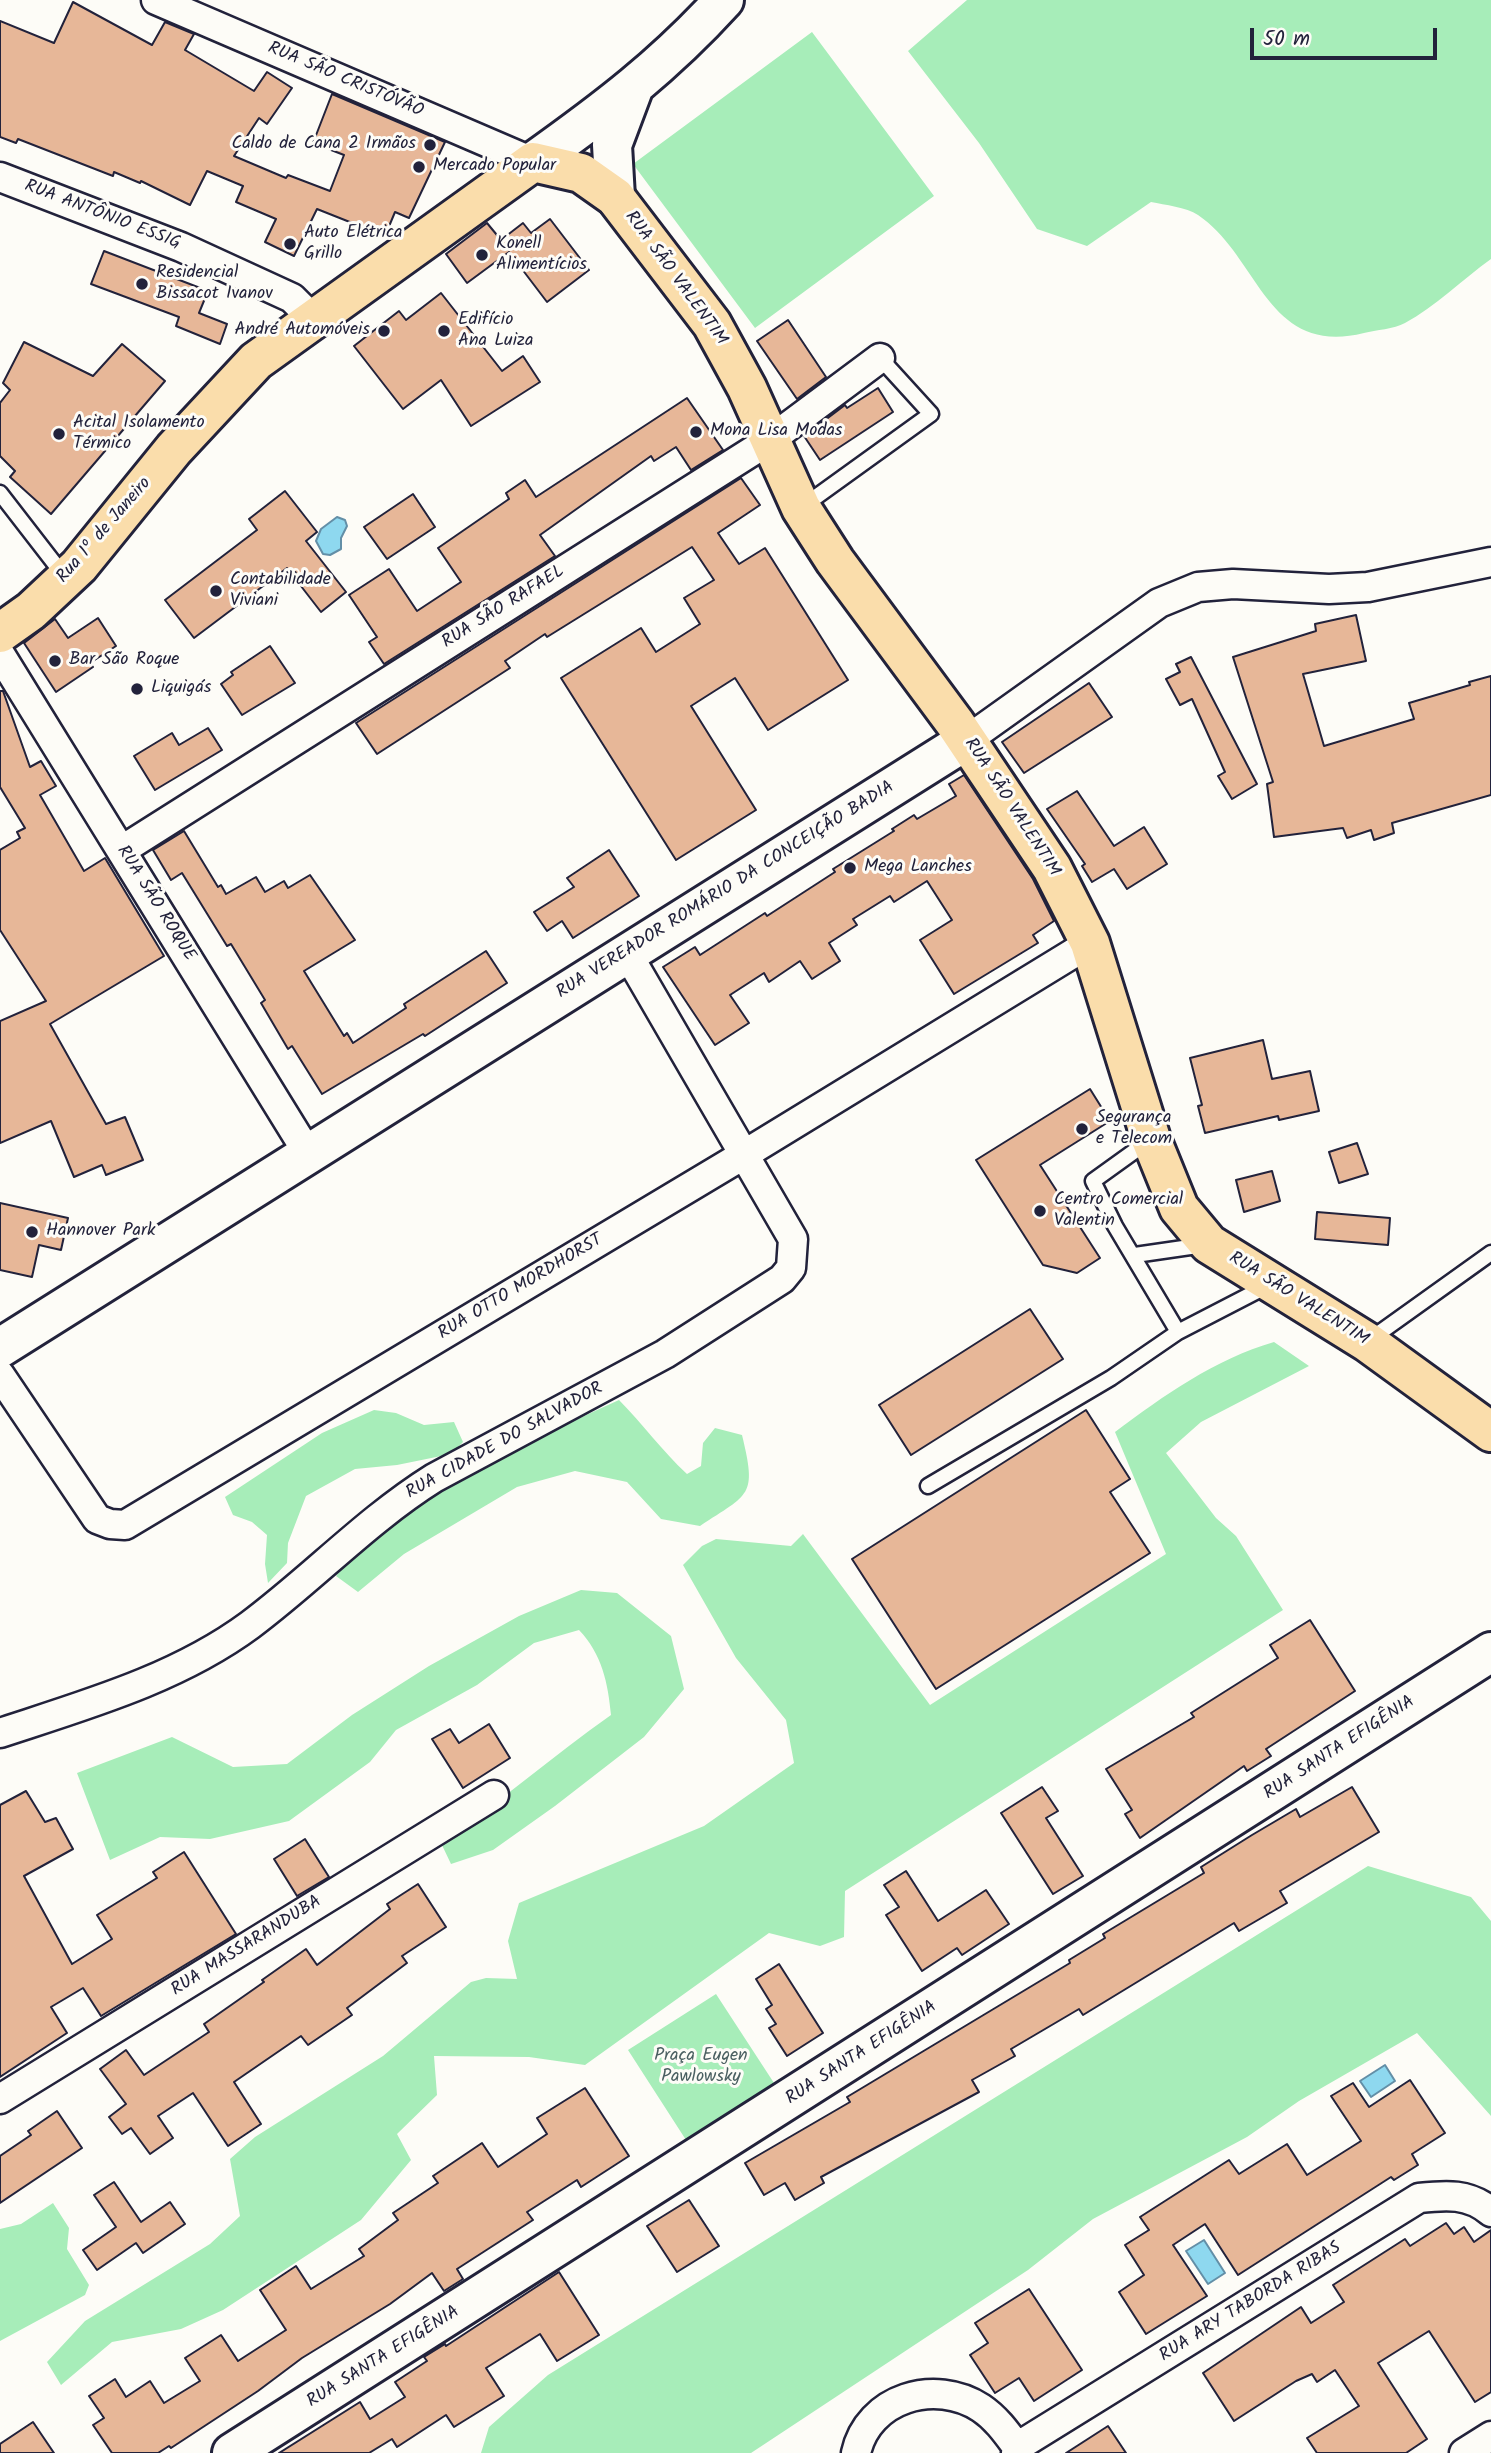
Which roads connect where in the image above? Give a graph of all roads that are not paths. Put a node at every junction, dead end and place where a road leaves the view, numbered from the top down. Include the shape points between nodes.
1 (156, 0) edge
2 (724, 0) edge
3 (633, 89) junction
4 (533, 162) junction
5 (0, 177) edge
6 (615, 197) junction
7 (312, 318) junction
8 (880, 358) joint
9 (770, 440) junction
10 (0, 493) edge
11 (801, 508) junction
12 (1491, 562) edge
13 (66, 578) junction
14 (0, 633) edge
15 (0, 654) edge
16 (967, 740) junction
17 (122, 850) junction
18 (1090, 943) junction
19 (627, 953) junction
20 (1151, 1139) junction
21 (744, 1154) junction
22 (309, 1155) junction
23 (1209, 1244) junction
24 (1491, 1253) edge
25 (1135, 1255) junction
26 (1270, 1284) junction
27 (1178, 1332) junction
28 (1367, 1342) junction
29 (0, 1348) edge
30 (0, 1375) edge
31 (1491, 1432) edge
32 (928, 1486) dead end
33 (1491, 1652) edge
34 (0, 1733) edge
35 (494, 1795) dead end
36 (0, 2099) edge
37 (1491, 2211) edge
38 (1491, 2436) edge
39 (1016, 2450) edge
40 (232, 2453) edge
41 (856, 2453) edge
42 (1464, 2453) edge

1 - 4 street, RUA SÃO CRISTÓVÃO
2 - 3 street, Rua 1º de Janeiro via 679,49
3 - 4 street, Rua 1º de Janeiro
3 - 6 street, Rua 1º de Janeiro via 612,145
4 - 6 main road, RUA SÃO VALENTIM via 581,173
4 - 7 main road, Rua 1º de Janeiro
5 - 7 street, RUA ANTÔNIO ESSIG via 181,247 292,298
6 - 9 main road, RUA SÃO VALENTIM via 712,324 732,356
7 - 13 main road, Rua 1º de Janeiro via 256,361 214,404
8 - 9 street, RUA SÃO RAFAEL
8 - 11 lane via 931,414
9 - 11 main road, RUA SÃO VALENTIM
9 - 17 street, RUA SÃO RAFAEL
10 - 13 lane
11 - 16 main road, RUA SÃO VALENTIM
12 - 16 street, RUA VEREADOR ROMÁRIO DA CONCEIÇÃO BADIA via 1368,587 1198,587 1158,603
13 - 14 main road, Rua 1º de Janeiro
15 - 17 street, RUA SÃO ROQUE
16 - 18 main road, RUA SÃO VALENTIM via 1052,868
16 - 19 street, RUA VEREADOR ROMÁRIO DA CONCEIÇÃO BADIA
17 - 22 street, RUA SÃO ROQUE
18 - 20 main road, RUA SÃO VALENTIM
18 - 21 street, RUA OTTO MORDHORST
19 - 21 street, RUA CIDADE DO SALVADOR
19 - 22 street, RUA VEREADOR ROMÁRIO DA CONCEIÇÃO BADIA
20 - 23 main road, RUA SÃO VALENTIM via 1180,1208
20 - 25 lane via 1093,1181
21 - 30 street, RUA OTTO MORDHORST via 125,1525 97,1519
21 - 34 street, RUA CIDADE DO SALVADOR via 793,1239 791,1268 782,1279 665,1354 400,1499 248,1625 202,1654 122,1692
22 - 29 street, RUA VEREADOR ROMÁRIO DA CONCEIÇÃO BADIA
23 - 25 lane
23 - 26 main road, RUA SÃO VALENTIM
24 - 28 lane
25 - 27 lane
26 - 27 lane
26 - 28 main road, RUA SÃO VALENTIM
27 - 32 lane via 1111,1378
28 - 31 main road, RUA SÃO VALENTIM
33 - 40 street, RUA SANTA EFIGÊNIA
35 - 36 street, RUA MASSARANDUBA
37 - 39 street, RUA ARY TABORDA RIBAS via 1458,2195 1419,2198
38 - 42 street
39 - 41 street via 997,2420 979,2406 950,2395 911,2395 882,2409 858,2441

